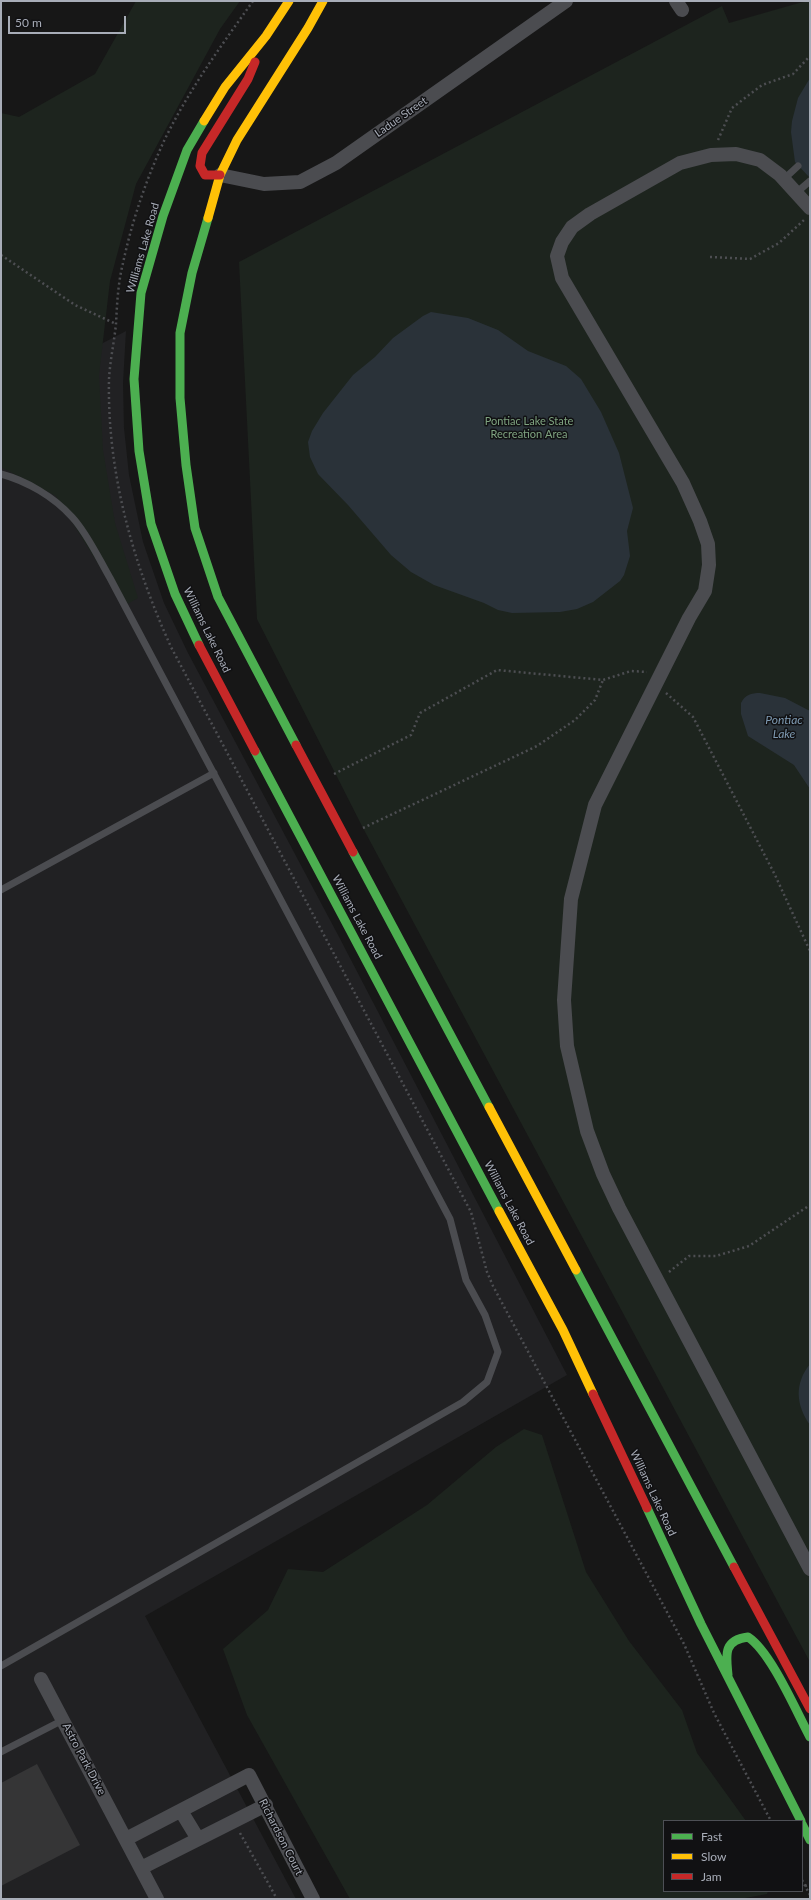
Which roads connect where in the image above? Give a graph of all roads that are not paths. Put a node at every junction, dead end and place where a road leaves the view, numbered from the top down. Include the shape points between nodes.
1 (288, 1) edge
2 (323, 1) edge
3 (566, 1) edge
4 (266, 36) junction
5 (277, 60) dead end
6 (262, 101) junction
7 (798, 166) dead end
8 (220, 175) junction
9 (784, 179) junction
10 (810, 181) edge
11 (796, 193) junction
12 (808, 209) edge
13 (1, 474) edge
14 (214, 772) junction
15 (1, 890) edge
16 (810, 1569) edge
17 (1, 1666) edge
18 (41, 1679) dead end
19 (729, 1679) junction
20 (810, 1709) edge
21 (63, 1720) junction
22 (810, 1737) edge
23 (1, 1752) edge
24 (266, 1805) junction
25 (181, 1811) junction
26 (800, 1820) edge
27 (803, 1826) edge
28 (126, 1839) junction
29 (198, 1839) junction
30 (810, 1840) edge
31 (141, 1868) junction
32 (157, 1899) edge
33 (313, 1899) edge

1 - 4 main road, Williams Lake Road
2 - 6 main road
3 - 8 street, Ladue Street via 336,163 300,182 264,184
4 - 8 main road via 248,79 203,150 200,161 202,171 205,174
4 - 19 main road, Williams Lake Road via 225,87 187,150 162,216 141,294 134,379 139,451 151,524 175,594 206,659 563,1330
5 - 6 main road
6 - 8 main road via 237,140
7 - 9 lane
8 - 20 main road via 192,273 180,334 180,398 195,528 218,597
9 - 11 street
9 - 16 street via 760,160 736,154 711,155 680,164 590,214 572,227 556,256 562,278 683,484 708,544 709,565 705,592 689,618 595,805 571,900 564,1000 566,1046 587,1131 603,1174 618,1208
10 - 11 lane
11 - 12 street
13 - 14 lane via 41,491 73,517 110,578
14 - 15 lane
14 - 17 lane via 450,1219 466,1280 485,1315 498,1352 487,1382 463,1402
18 - 21 street, Astro Park Drive
19 - 22 main road via 726,1656 730,1644 739,1638 748,1637 757,1643 770,1662
19 - 26 main road, Williams Lake Road
21 - 23 lane
21 - 28 street, Astro Park Drive
24 - 25 street, Richardson Court via 250,1775
24 - 29 street
24 - 33 street, Richardson Court
25 - 28 street
25 - 29 street
27 - 30 main road
28 - 31 street, Astro Park Drive
29 - 31 street
31 - 32 street, Astro Park Drive

